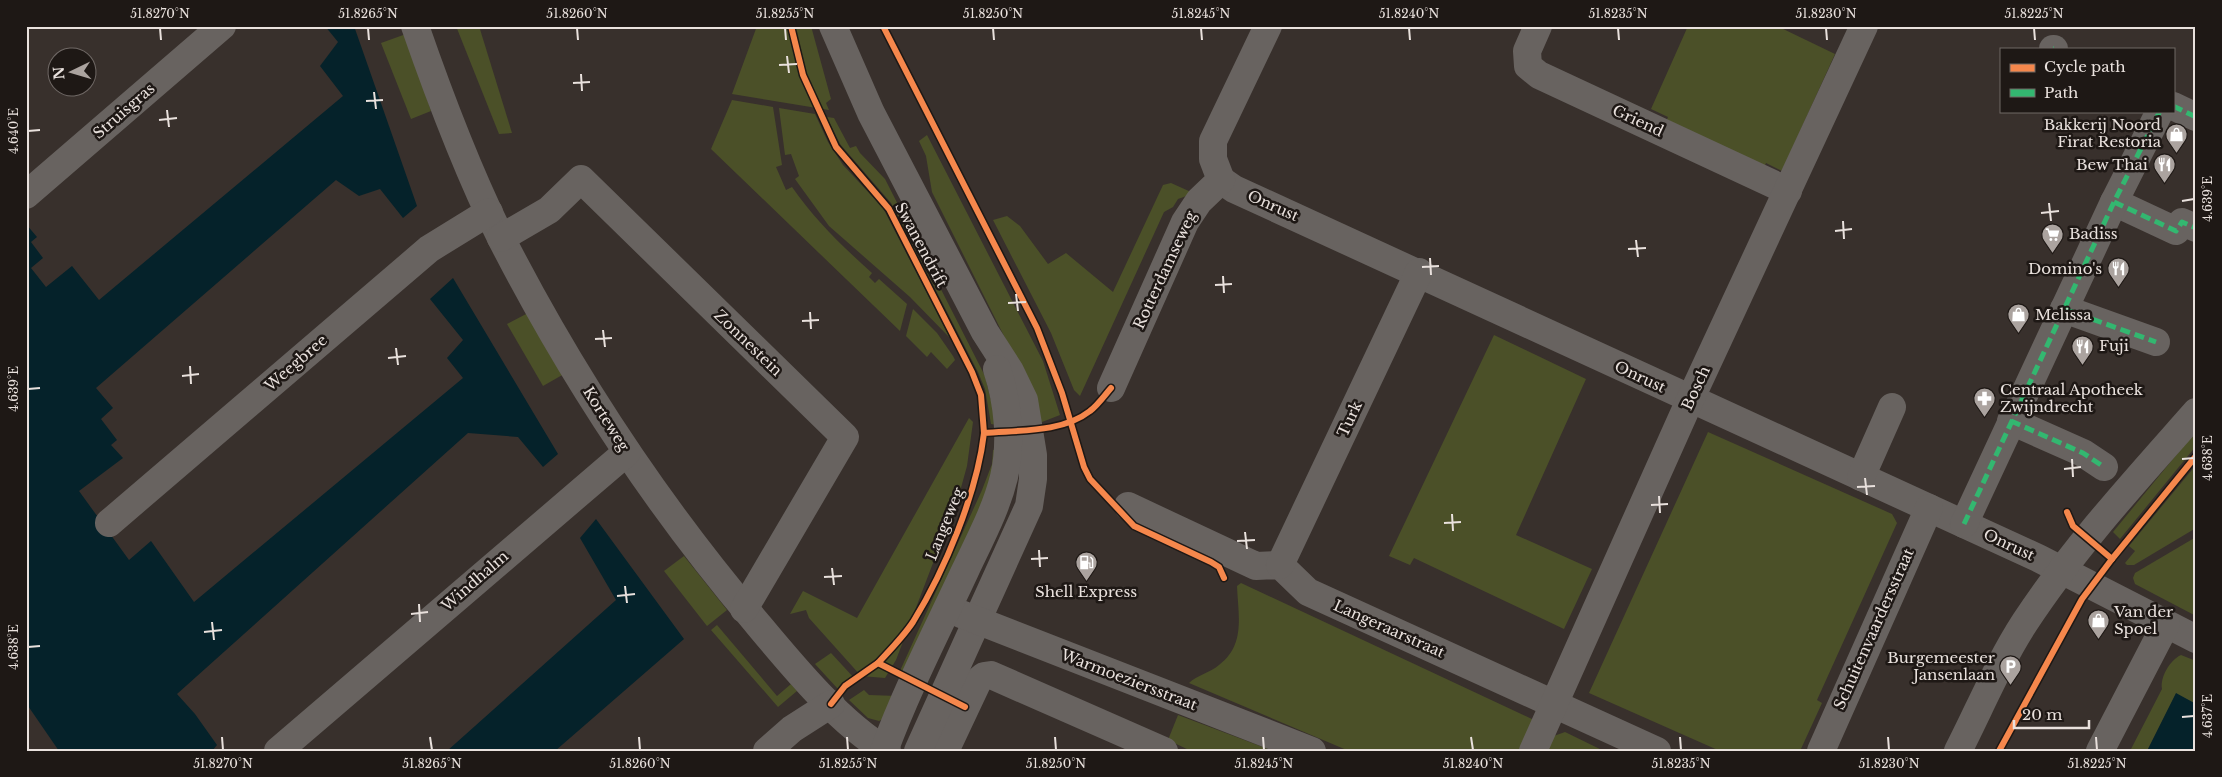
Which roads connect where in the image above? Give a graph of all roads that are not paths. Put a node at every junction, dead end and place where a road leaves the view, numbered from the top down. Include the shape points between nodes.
1 (222, 26) edge
2 (415, 26) edge
3 (833, 26) edge
4 (1268, 26) edge
5 (1538, 26) edge
6 (1864, 26) edge
7 (2174, 106) edge
8 (2159, 112) edge
9 (2196, 117) edge
10 (1221, 180) junction
11 (1788, 191) junction
12 (26, 195) edge
13 (2114, 202) junction
14 (489, 212) junction
15 (2196, 228) edge
16 (501, 238) junction
17 (1419, 272) junction
18 (2064, 309) junction
19 (985, 332) junction
20 (2156, 342) dead end
21 (1111, 388) dead end
22 (1690, 400) junction
23 (1892, 406) dead end
24 (2196, 412) edge
25 (2011, 421) junction
26 (627, 452) junction
27 (2104, 467) dead end
28 (1861, 477) junction
29 (1128, 506) dead end
30 (1929, 508) junction
31 (109, 523) dead end
32 (1964, 524) junction
33 (1280, 565) junction
34 (2061, 571) junction
35 (948, 608) junction
36 (744, 609) junction
37 (977, 621) junction
38 (2166, 624) junction
39 (2196, 639) edge
40 (831, 704) junction
41 (1554, 704) junction
42 (885, 750) edge
43 (278, 751) edge
44 (767, 751) edge
45 (918, 751) edge
46 (945, 751) edge
47 (1164, 751) edge
48 (1312, 751) edge
49 (1533, 751) edge
50 (1657, 751) edge
51 (1820, 751) edge
52 (1958, 751) edge
53 (2100, 751) edge

1 - 12 street, Struisgras
2 - 14 street, Korteweg via 454,132
3 - 19 street, Swanendrift via 871,114
4 - 10 street via 1213,141 1213,159
5 - 11 street, Griend via 1527,51 1528,66 1539,76
6 - 11 street, Bosch
7 - 9 street
8 - 13 street
10 - 17 street, Onrust via 1234,189
10 - 21 street, Rotterdamseweg via 1199,201 1185,222
11 - 22 street, Bosch
13 - 15 street via 2176,231 2182,222
13 - 18 street
14 - 16 street, Korteweg
14 - 31 street, Weegbree via 429,249
16 - 26 street, Korteweg via 571,364
16 - 36 street, Zonnestein via 549,210 581,179 845,437
17 - 22 street, Onrust
17 - 33 street, Turk
18 - 20 street
18 - 25 street
19 - 35 street via 1003,387 1007,457 1004,478 992,513
19 - 37 street via 1010,370 1024,400 1031,430 1033,479 1029,506
22 - 28 street, Onrust
22 - 41 street, Bosch
23 - 28 street
24 - 34 street via 2086,537
25 - 27 street via 2083,453
25 - 32 street
26 - 36 street, Korteweg
26 - 43 street, Windhalm
28 - 30 street, Onrust
29 - 33 street via 1256,566
30 - 32 street, Onrust
30 - 51 street, Schuitenvaardersstraat
32 - 34 street, Onrust
33 - 41 street, Langeraarstraat via 1308,592
34 - 38 street, Onrust
34 - 52 street via 2014,642
35 - 37 street, Warmoeziersstraat
35 - 42 street via 912,681
36 - 40 street, Korteweg via 788,661
37 - 45 street
37 - 48 street, Warmoeziersstraat
38 - 39 street, Onrust
38 - 53 street
40 - 42 street, Korteweg via 866,739
40 - 44 street via 792,729
41 - 49 street, Bosch
41 - 50 street, Langeraarstraat
46 - 47 street via 978,681 991,675

